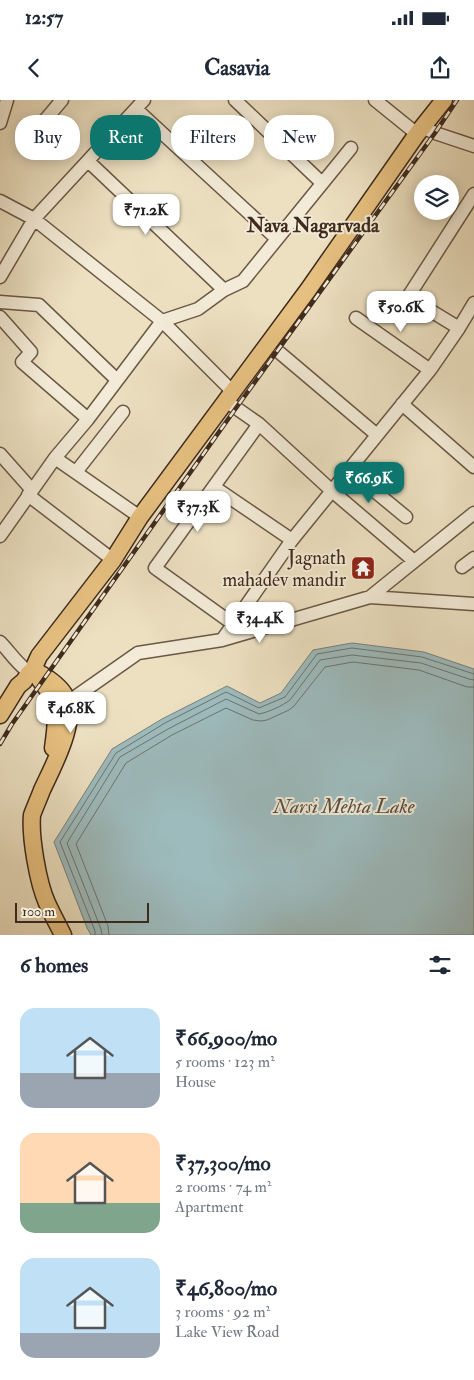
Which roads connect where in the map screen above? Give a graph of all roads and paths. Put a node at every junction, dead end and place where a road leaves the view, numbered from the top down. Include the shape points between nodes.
1 (7, 100) edge
2 (62, 100) edge
3 (235, 100) edge
4 (375, 100) edge
5 (444, 100) edge
6 (140, 105) edge
7 (49, 115) edge
8 (0, 123) edge
9 (419, 130) junction
10 (474, 146) edge
11 (351, 148) dead end
12 (88, 161) junction
13 (322, 183) junction
14 (474, 194) edge
15 (0, 201) edge
16 (34, 219) junction
17 (277, 239) junction
18 (0, 277) edge
19 (224, 290) junction
20 (0, 302) edge
21 (474, 303) edge
22 (0, 317) edge
23 (356, 318) dead end
24 (162, 321) junction
25 (459, 328) junction
26 (280, 353) dead end
27 (430, 370) junction
28 (118, 380) junction
29 (229, 396) junction
30 (402, 404) junction
31 (123, 412) dead end
32 (88, 419) junction
33 (259, 424) junction
34 (377, 435) junction
35 (0, 454) edge
36 (55, 458) junction
37 (474, 467) edge
38 (349, 470) junction
39 (76, 472) junction
40 (214, 487) junction
41 (332, 491) junction
42 (30, 493) junction
43 (474, 513) edge
44 (140, 517) junction
45 (406, 517) dead end
46 (0, 536) edge
47 (292, 540) junction
48 (474, 558) edge
49 (113, 560) junction
50 (414, 561) junction
51 (462, 567) dead end
52 (370, 597) junction
53 (474, 604) edge
54 (233, 625) junction
55 (246, 634) junction
56 (222, 640) junction
57 (0, 642) edge
58 (30, 667) junction
59 (62, 705) junction
60 (0, 715) edge
61 (56, 935) edge
62 (64, 935) edge

1 - 8 street
2 - 7 street
3 - 13 street
4 - 9 street
5 - 9 main road
6 - 12 street
6 - 17 street
9 - 10 street
9 - 29 main road via 308,290
11 - 13 street
12 - 16 street
12 - 19 street
13 - 17 street
14 - 25 street via 408,297
15 - 16 street
16 - 18 street
16 - 24 street
17 - 19 street via 243,281
19 - 24 street via 198,309
20 - 28 street via 39,305
21 - 25 street
22 - 32 street via 31,352 22,362
23 - 27 street
24 - 28 street
24 - 29 street
25 - 27 street
26 - 34 street
27 - 30 street
28 - 32 street
29 - 33 street
29 - 44 main road
30 - 34 street
30 - 37 street
31 - 39 street
32 - 36 street
33 - 40 street
33 - 41 street
34 - 38 street
35 - 42 street
36 - 39 street
36 - 42 street
38 - 41 street
38 - 45 street
39 - 44 street
40 - 47 street
40 - 54 street via 155,568
41 - 47 street
41 - 50 street
42 - 46 street
42 - 49 street
43 - 50 street
44 - 49 main road
47 - 54 street
48 - 51 street
49 - 58 main road
50 - 52 street
52 - 53 street
52 - 55 street
54 - 55 street
54 - 56 street
55 - 56 street
56 - 59 street via 138,653
57 - 58 street
58 - 59 main road via 64,693
58 - 60 main road
59 - 61 main road via 52,753 26,806 22,831 41,906
59 - 62 main road via 69,714 67,731 32,815 31,825 40,880

